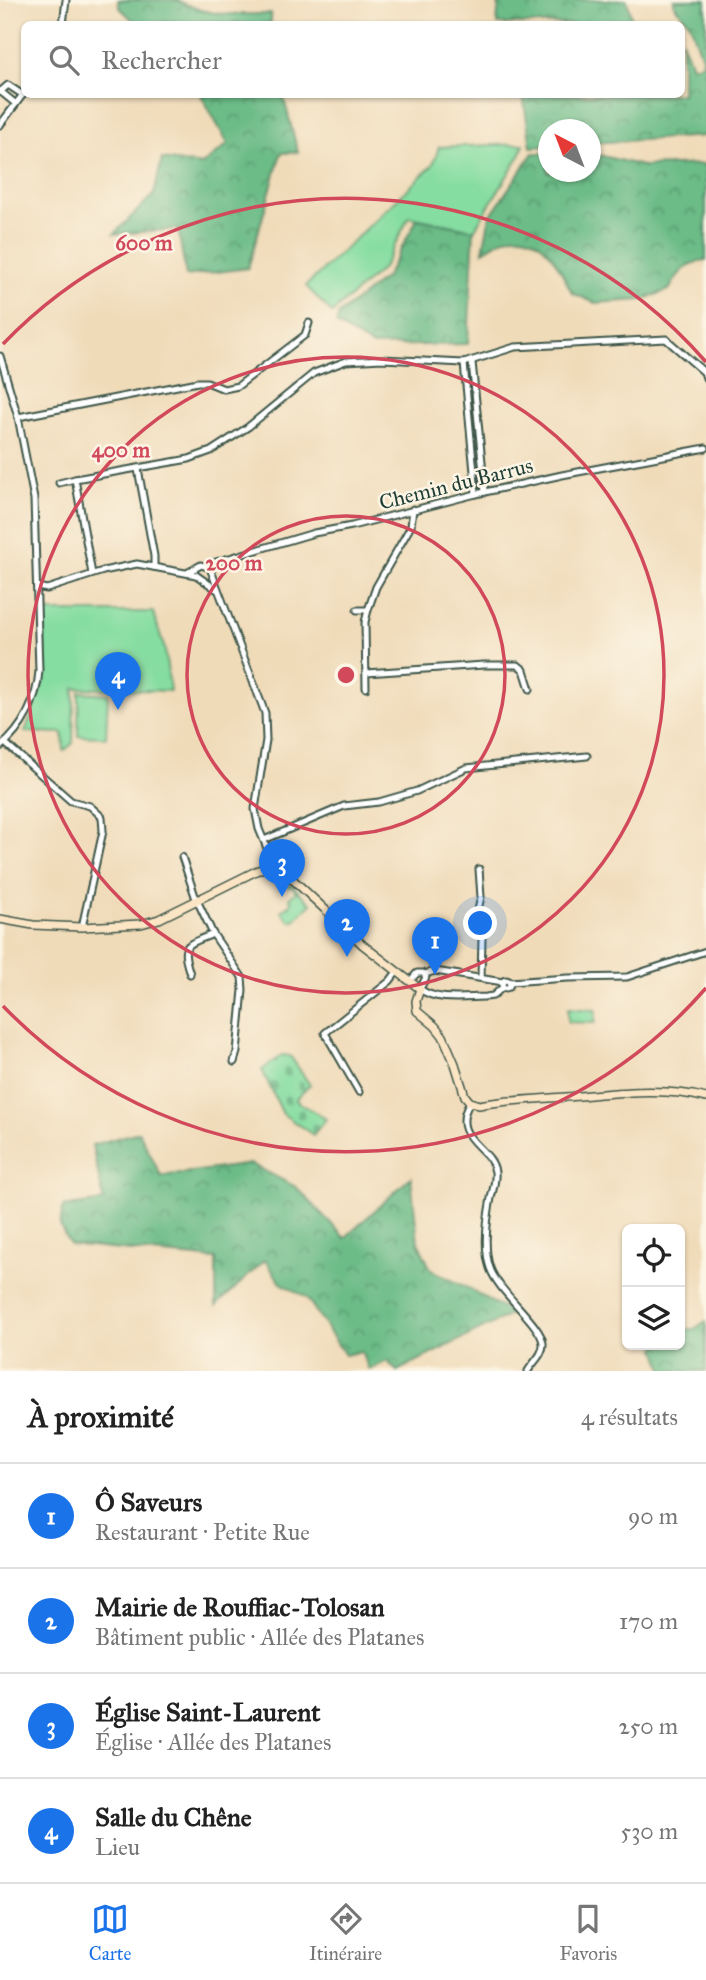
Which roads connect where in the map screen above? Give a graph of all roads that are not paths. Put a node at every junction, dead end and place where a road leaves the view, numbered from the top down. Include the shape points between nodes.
1 (66, 0) edge
2 (63, 21) edge
3 (0, 92) edge
4 (21, 92) edge
5 (21, 98) edge
6 (16, 104) junction
7 (0, 125) edge
8 (309, 323) dead end
9 (0, 356) edge
10 (468, 363) junction
11 (706, 378) edge
12 (18, 417) junction
13 (706, 448) edge
14 (138, 469) junction
15 (75, 479) junction
16 (59, 483) dead end
17 (485, 492) junction
18 (477, 494) junction
19 (413, 509) junction
20 (217, 563) junction
21 (206, 565) junction
22 (154, 567) junction
23 (198, 568) junction
24 (210, 572) junction
25 (187, 573) junction
26 (92, 574) junction
27 (201, 577) junction
28 (37, 587) junction
29 (218, 591) junction
30 (357, 610) dead end
31 (368, 610) junction
32 (366, 674) junction
33 (366, 688) dead end
34 (530, 689) dead end
35 (3, 745) edge
36 (587, 756) dead end
37 (264, 840) junction
38 (182, 857) dead end
39 (270, 864) junction
40 (480, 869) dead end
41 (197, 900) junction
42 (0, 919) edge
43 (82, 927) junction
44 (213, 934) junction
45 (706, 951) edge
46 (396, 972) junction
47 (425, 974) junction
48 (190, 975) dead end
49 (481, 977) junction
50 (410, 981) junction
51 (505, 984) junction
52 (420, 989) junction
53 (233, 1062) dead end
54 (359, 1092) dead end
55 (706, 1098) edge
56 (470, 1102) junction
57 (528, 1371) edge

1 - 2 street
3 - 4 street via 8,85
3 - 6 street
5 - 6 street
6 - 7 street
8 - 12 street via 305,335 231,389 198,382
9 - 12 street
10 - 11 street via 515,347 666,339
10 - 14 street via 346,361 314,373 211,451
10 - 17 street
10 - 18 street
12 - 28 street via 34,499
13 - 17 street, Chemin du Barrus
14 - 15 street
14 - 22 street
15 - 16 street
15 - 26 street
17 - 18 street, Chemin du Barrus
18 - 19 street, Chemin du Barrus
19 - 20 street, Chemin du Barrus
19 - 31 street via 411,526
20 - 21 street, Chemin du Barrus
20 - 24 street
21 - 23 street, Chemin du Barrus
21 - 24 street
22 - 25 street
22 - 26 street via 130,565
23 - 25 street, Chemin du Barrus
23 - 27 street
24 - 27 street
24 - 29 street
25 - 27 street
26 - 28 street via 47,589
27 - 29 street
28 - 35 street via 36,690 25,719
29 - 37 street via 265,713 266,740 255,802
30 - 31 street
31 - 32 street
32 - 33 street
32 - 34 street via 518,666
35 - 43 street via 71,801 90,806 102,817
36 - 37 street via 466,768 417,792 344,806
37 - 39 street
38 - 41 street
39 - 41 street
39 - 46 street via 272,871 277,868 287,874
40 - 49 street
41 - 43 street via 141,924
41 - 44 street
42 - 43 street
44 - 48 street via 185,949
44 - 53 street via 242,977
45 - 51 street via 618,979
46 - 50 street
46 - 54 street via 325,1033
47 - 49 street via 435,971
47 - 50 street via 417,973
47 - 52 street
49 - 51 street
50 - 52 street
51 - 52 street via 486,997 427,995
52 - 56 street via 417,1011 443,1036
55 - 56 street via 640,1093
56 - 57 street via 465,1116 469,1138 487,1154 495,1172 487,1242 491,1271 542,1342 542,1351

